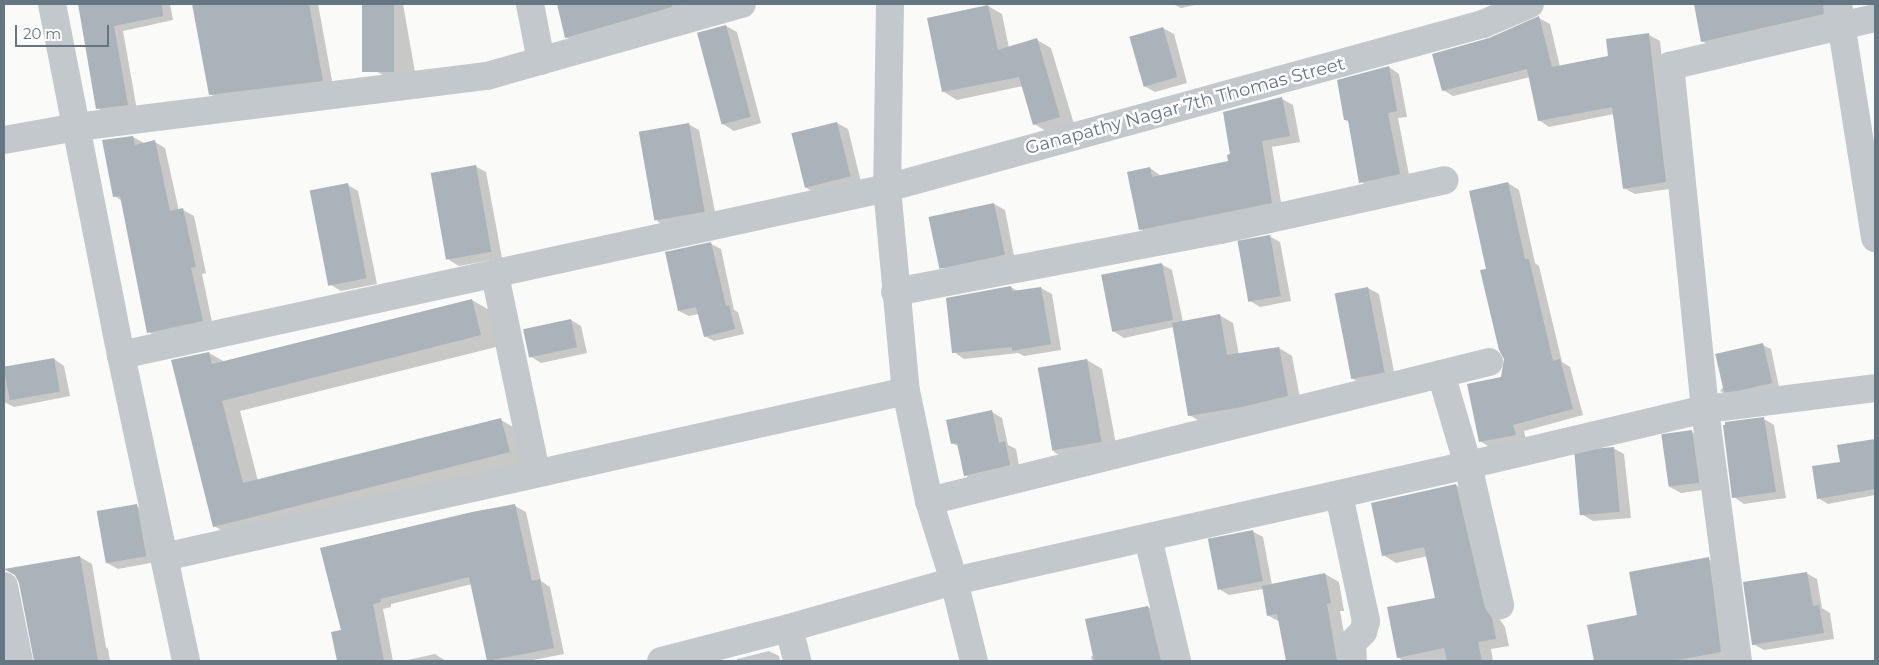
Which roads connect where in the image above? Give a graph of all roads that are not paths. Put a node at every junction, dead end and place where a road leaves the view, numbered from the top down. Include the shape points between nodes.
1 (52, 4) edge
2 (530, 4) edge
3 (742, 4) edge
4 (890, 4) edge
5 (1530, 4) edge
6 (1839, 15) edge
7 (1875, 18) edge
8 (542, 61) junction
9 (77, 127) junction
10 (4, 140) edge
11 (1445, 180) dead end
12 (887, 188) junction
13 (1875, 238) edge
14 (495, 275) junction
15 (895, 292) junction
16 (121, 355) junction
17 (1489, 362) dead end
18 (1442, 374) junction
19 (1875, 388) edge
20 (906, 391) junction
21 (1705, 409) junction
22 (1468, 465) junction
23 (536, 472) junction
24 (1339, 495) junction
25 (929, 501) junction
26 (1148, 538) junction
27 (164, 557) junction
28 (954, 581) junction
29 (5, 604) edge
30 (1500, 605) dead end
31 (789, 628) junction
32 (19, 661) edge
33 (186, 661) edge
34 (661, 661) edge
35 (797, 661) edge
36 (974, 661) edge
37 (1176, 661) edge
38 (1352, 661) edge
39 (1738, 661) edge

1 - 9 street
2 - 8 street
3 - 8 street
4 - 12 street
5 - 12 street, Ganapathy Nagar 7th Thomas Street via 1483,24
6 - 7 street
6 - 13 street
6 - 21 street via 1670,66
8 - 9 street via 487,76
9 - 10 street
9 - 16 street
11 - 15 street via 1220,230
12 - 14 street, Ganapathy Nagar 7th Thomas Street
12 - 15 street
14 - 16 street, Ganapathy Nagar 7th Thomas Street
14 - 23 street
15 - 20 street
16 - 27 street
17 - 18 street
18 - 22 street
18 - 25 street
19 - 21 street
20 - 23 street
20 - 25 street
21 - 22 street
21 - 39 street
22 - 24 street
22 - 30 street
23 - 27 street
24 - 26 street
24 - 38 street via 1366,621 1363,632 1352,643
25 - 28 street
26 - 28 street
26 - 37 street
27 - 33 street
28 - 31 street
28 - 36 street
29 - 32 street
31 - 34 street
31 - 35 street

